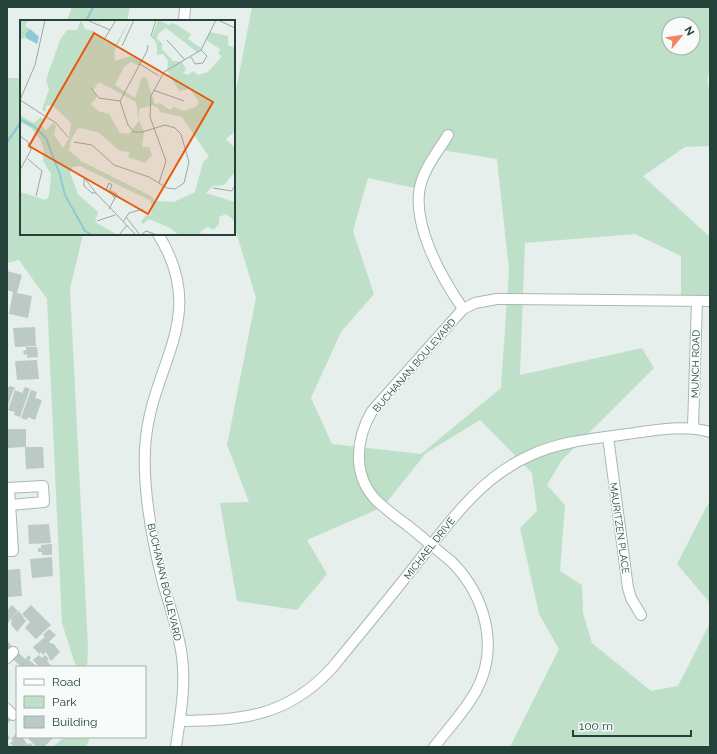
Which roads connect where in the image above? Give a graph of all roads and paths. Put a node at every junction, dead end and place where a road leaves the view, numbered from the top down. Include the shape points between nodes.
1 (185, 7) edge
2 (184, 20) edge
3 (448, 135) dead end
4 (159, 235) edge
5 (697, 301) junction
6 (710, 301) edge
7 (463, 309) junction
8 (693, 427) junction
9 (710, 432) edge
10 (608, 437) junction
11 (8, 488) edge
12 (10, 505) junction
13 (9, 527) edge
14 (431, 545) junction
15 (7, 551) edge
16 (642, 615) dead end
17 (180, 721) junction
18 (176, 747) edge
19 (434, 747) edge

1 - 2 street
3 - 7 street via 421,181 419,202 431,256 443,280
4 - 17 street, BUCHANAN BOULEVARD via 171,258 178,279 180,315 174,344 154,397 146,440 145,471 153,539 182,655 184,683
5 - 6 street, BUCHANAN BOULEVARD
5 - 7 street, BUCHANAN BOULEVARD via 497,298 474,303
5 - 8 street, MUNCH ROAD
7 - 14 street, BUCHANAN BOULEVARD via 372,411 363,429 359,451 358,462 364,481 377,502
8 - 9 street, MICHAEL DRIVE
8 - 10 street, MICHAEL DRIVE
10 - 14 street, MICHAEL DRIVE via 550,448 506,468 469,498
10 - 16 street, MAURITZEN PLACE via 628,588
11 - 12 street
11 - 12 street via 43,486 44,502
12 - 13 street
13 - 15 street via 13,551
14 - 17 street, MICHAEL DRIVE via 332,668 318,684 303,695 262,713 217,720
14 - 19 street, BUCHANAN BOULEVARD via 463,573 474,589 483,612 488,642 477,690
17 - 18 street, BUCHANAN BOULEVARD

